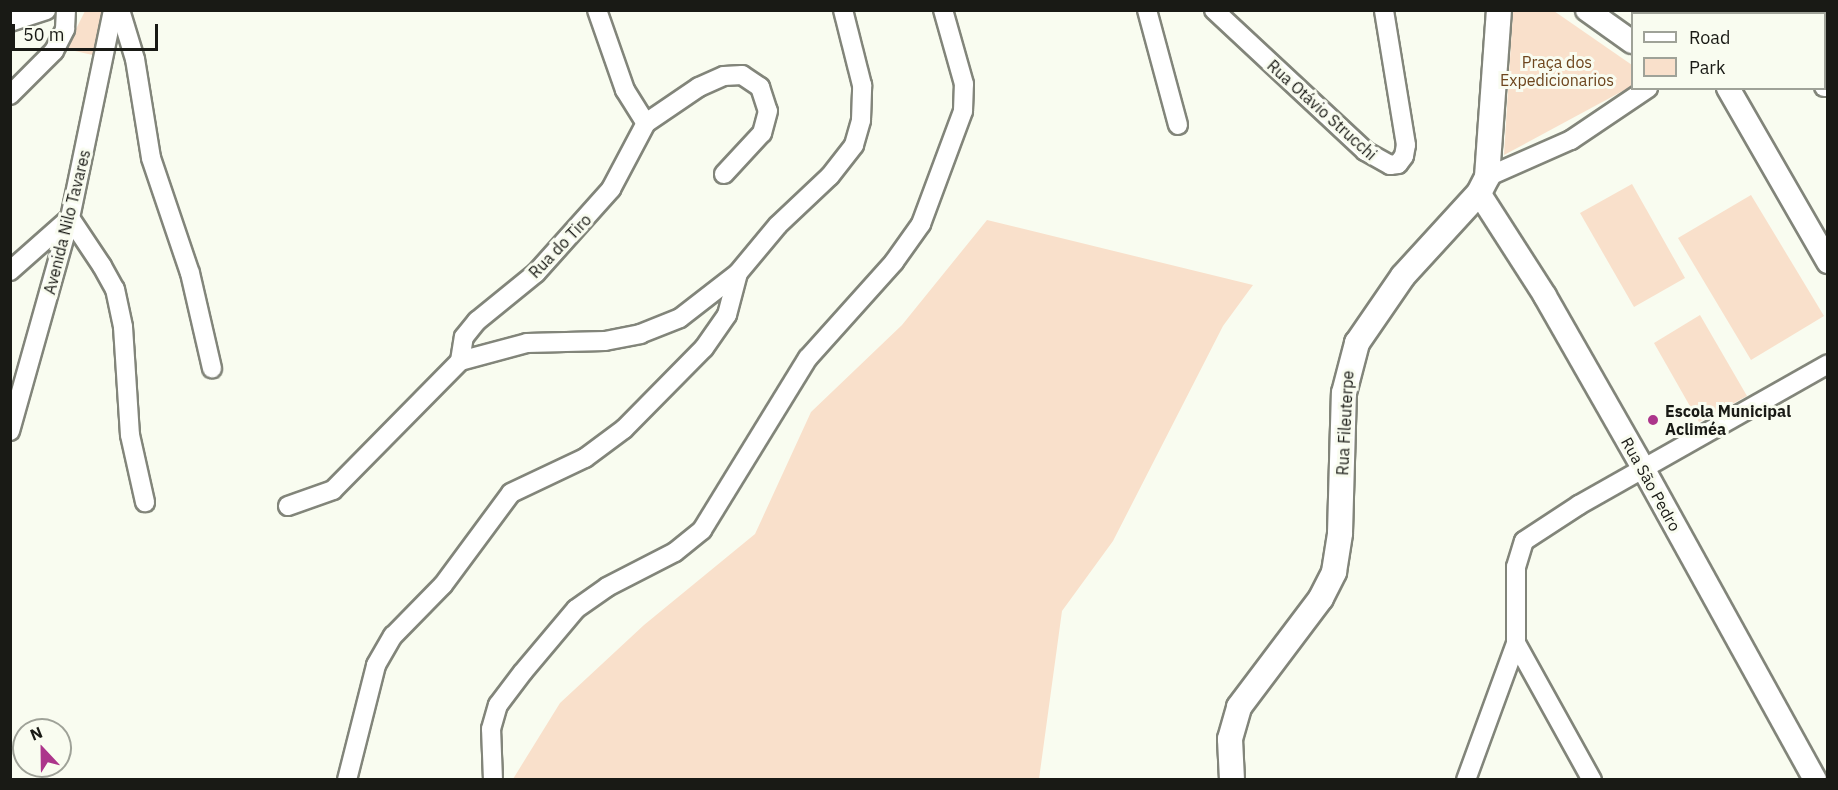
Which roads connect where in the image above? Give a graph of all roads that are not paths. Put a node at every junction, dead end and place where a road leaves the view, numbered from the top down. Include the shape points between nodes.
1 (46, 10) edge
2 (66, 10) edge
3 (113, 10) edge
4 (120, 10) edge
5 (597, 10) edge
6 (843, 10) edge
7 (943, 10) edge
8 (1147, 10) edge
9 (1214, 10) edge
10 (1384, 10) edge
11 (1499, 10) edge
12 (1587, 10) edge
13 (10, 22) edge
14 (1631, 41) edge
15 (1645, 90) edge
16 (1729, 90) edge
17 (10, 95) edge
18 (646, 123) junction
19 (1178, 125) dead end
20 (724, 174) dead end
21 (1483, 185) junction
22 (69, 218) junction
23 (1827, 262) edge
24 (10, 271) edge
25 (738, 273) junction
26 (460, 361) junction
27 (1827, 364) edge
28 (212, 368) dead end
29 (10, 431) edge
30 (1643, 468) junction
31 (145, 501) dead end
32 (288, 506) dead end
33 (1516, 643) junction
34 (347, 780) edge
35 (493, 780) edge
36 (1232, 780) edge
37 (1466, 780) edge
38 (1592, 780) edge
39 (1815, 780) edge

1 - 13 street
2 - 17 street via 65,29 54,51
3 - 22 street, Avenida Nilo Tavares
4 - 28 street via 135,59 151,158 190,273
5 - 18 street via 625,90
6 - 25 street via 862,85 861,120 854,145 830,176 778,225
7 - 35 street via 964,84 963,111 921,225 894,262 808,358 702,530 675,552 607,587 576,609 517,680 498,705 491,729
8 - 19 street
9 - 10 street, Rua Otávio Strucchi via 1365,151 1390,165 1398,164 1406,145
11 - 21 main road
12 - 14 street
15 - 21 street via 1571,140
16 - 23 street
18 - 20 street, Rua do Tiro via 699,87 724,76 742,75 760,87 768,111 762,133
18 - 26 street, Rua do Tiro via 611,189 536,273 477,321 464,337
21 - 30 street, Rua São Pedro
21 - 36 main road, Rua Fileuterpe via 1403,276 1356,343 1344,393 1340,533 1334,572 1321,598 1239,707 1230,739
22 - 24 street
22 - 29 street, Avenida Nilo Tavares
22 - 31 street via 115,289 123,327 130,435
25 - 26 street via 680,318 640,334 605,341 527,343
25 - 34 street via 728,315 704,348 624,429 585,458 512,494 443,585 393,636 376,665
26 - 32 street, Rua do Tiro via 333,490
27 - 30 street
30 - 33 street via 1524,541 1516,567
30 - 39 street, Rua São Pedro
33 - 37 street
33 - 38 street

